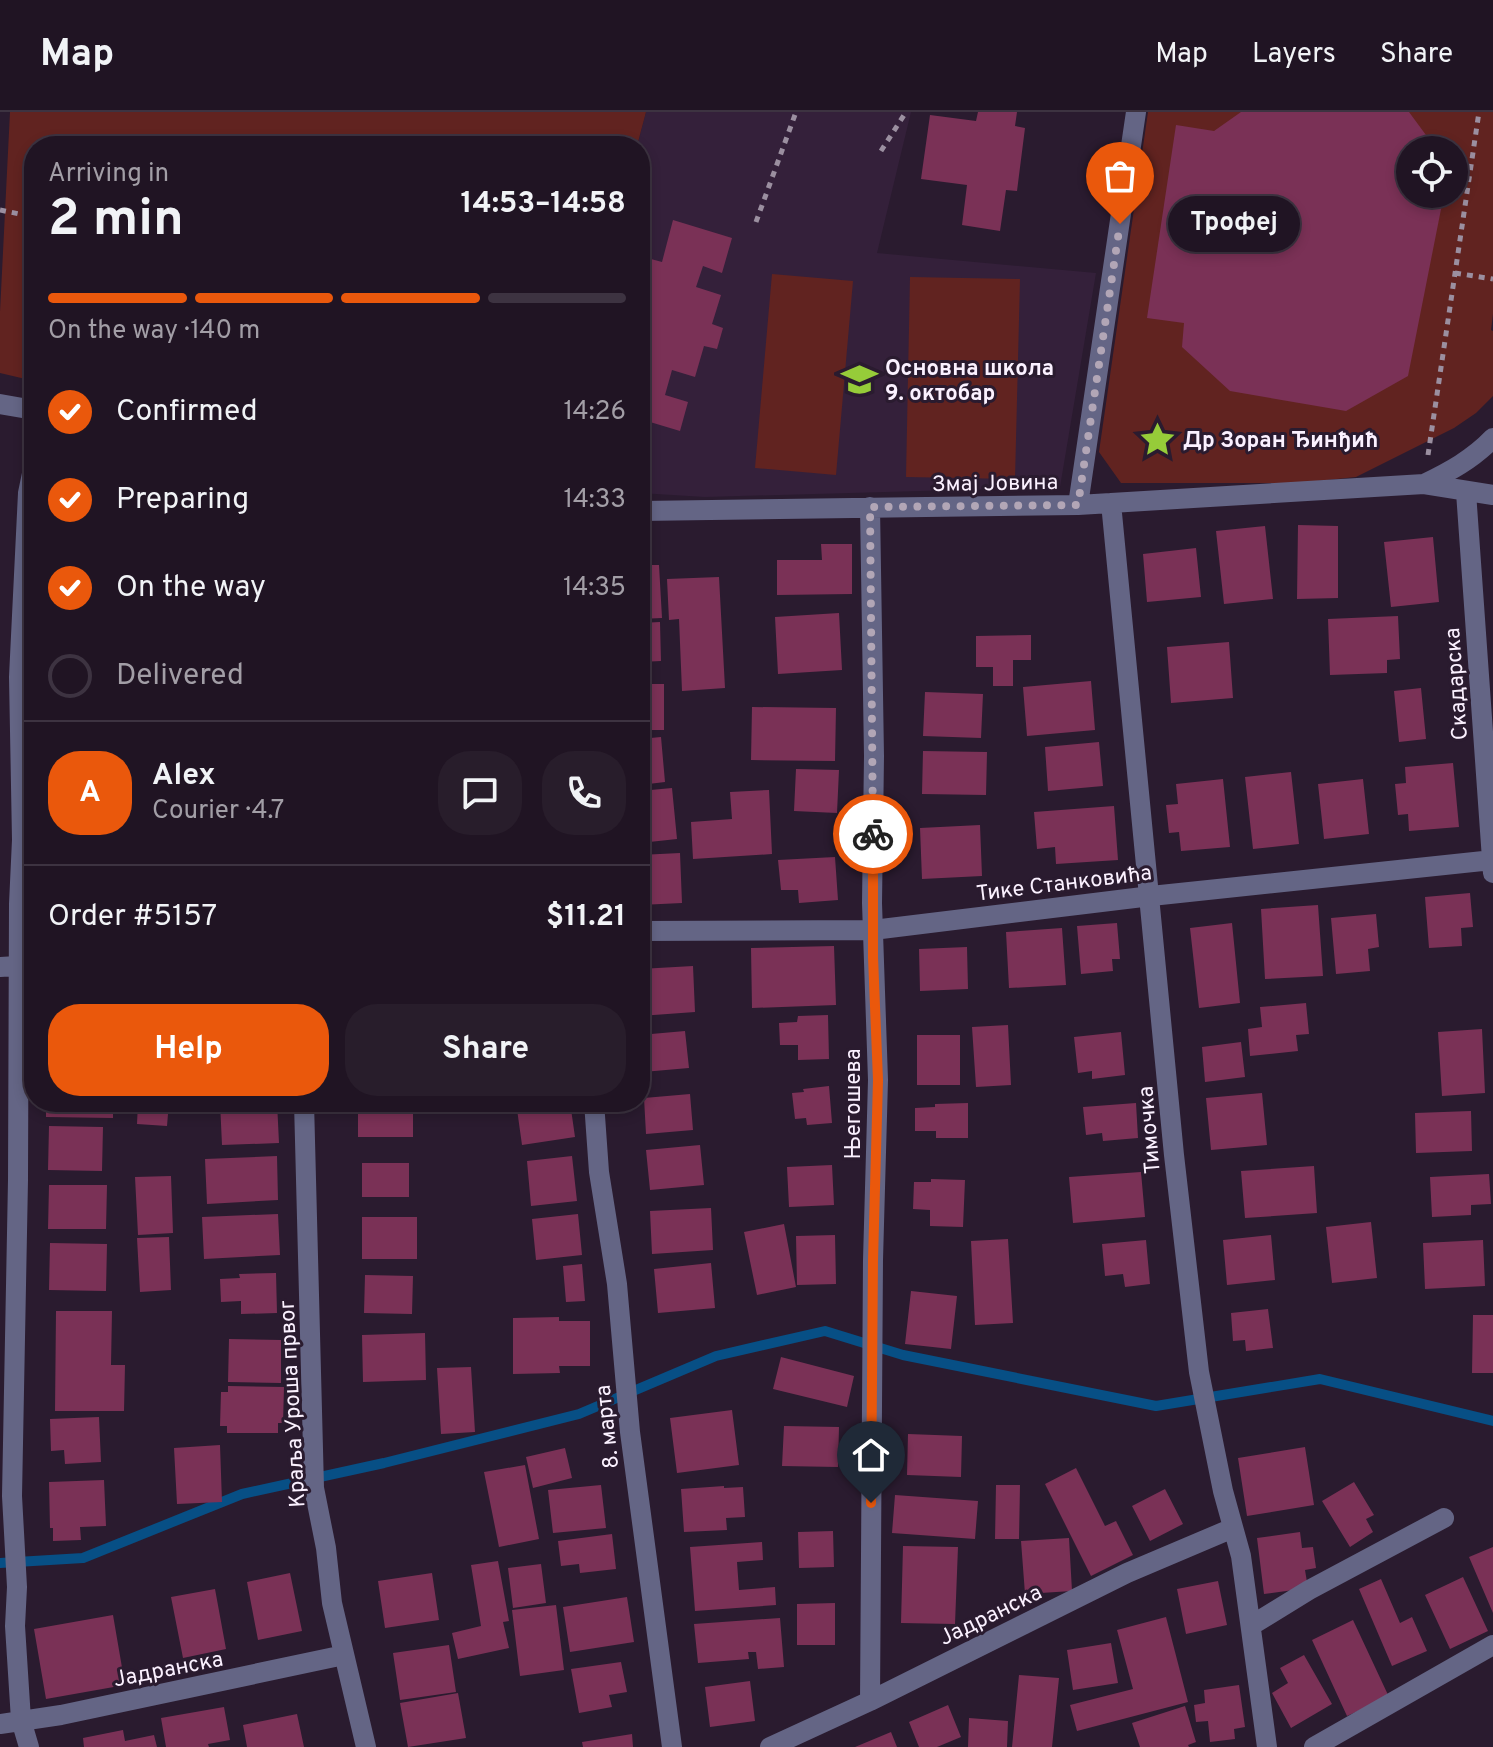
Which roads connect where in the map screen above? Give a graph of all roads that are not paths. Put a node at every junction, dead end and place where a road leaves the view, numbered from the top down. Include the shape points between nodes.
1 (1136, 112) edge
2 (0, 404) edge
3 (24, 408) edge
4 (1493, 438) edge
5 (1424, 484) junction
6 (1466, 492) junction
7 (1493, 495) edge
8 (1111, 503) junction
9 (1078, 505) junction
10 (870, 507) junction
11 (650, 511) edge
12 (24, 575) edge
13 (1492, 860) edge
14 (1493, 873) edge
15 (1151, 896) junction
16 (873, 930) junction
17 (650, 931) edge
18 (18, 966) edge
19 (304, 1112) edge
20 (595, 1112) edge
21 (1444, 1518) dead end
22 (1233, 1528) junction
23 (1252, 1625) junction
24 (1493, 1645) edge
25 (344, 1655) junction
26 (870, 1701) junction
27 (10, 1722) edge
28 (29, 1747) edge
29 (366, 1747) edge
30 (672, 1747) edge
31 (770, 1747) edge
32 (1267, 1747) edge
33 (1314, 1747) edge

1 - 9 street
2 - 3 street
4 - 5 street via 1462,464
5 - 6 street, Змај Јовина
5 - 8 street, Змај Јовина
6 - 7 street, Змај Јовина
6 - 13 street, Скадарска
8 - 9 street, Змај Јовина
8 - 15 street, Тимочка
9 - 10 street, Змај Јовина
10 - 11 street, Змај Јовина
10 - 16 street, Његошева
12 - 18 street
13 - 14 street, Скадарска
13 - 15 street, Тике Станковића
15 - 16 street, Тике Станковића
15 - 22 street, Тимочка via 1200,1376
16 - 17 street, Тике Станковића
16 - 26 street, Његошева via 878,1080
18 - 27 street via 12,1496 17,1587
19 - 25 street, Краља Уроша првог via 314,1488
20 - 30 street, 8. марта
21 - 23 street
22 - 23 street, Тимочка
22 - 26 street, Јадранска via 1127,1573
23 - 32 street, Тимочка
24 - 33 street
25 - 27 street, Јадранска
25 - 29 street, Краља Уроша првог
26 - 31 street, Јадранска
27 - 28 street

